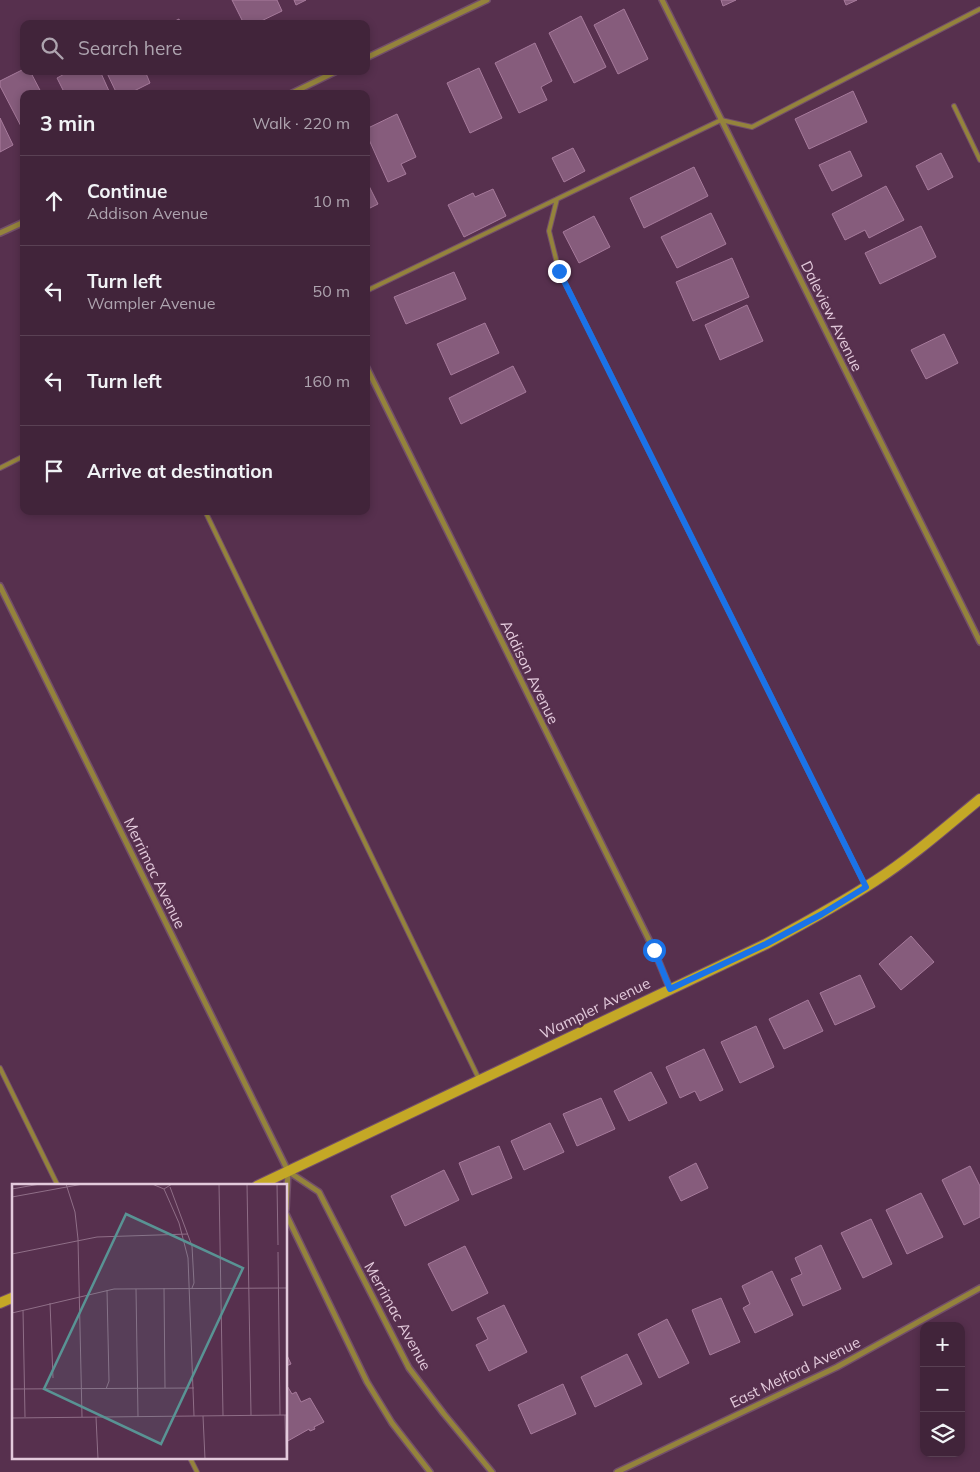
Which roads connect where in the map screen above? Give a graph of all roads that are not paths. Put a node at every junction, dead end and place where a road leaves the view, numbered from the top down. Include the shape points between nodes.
1 (487, 0) edge
2 (662, 0) edge
3 (980, 9) edge
4 (370, 56) edge
5 (329, 75) edge
6 (298, 90) edge
7 (954, 106) dead end
8 (721, 120) junction
9 (980, 160) edge
10 (557, 198) junction
11 (20, 224) edge
12 (0, 233) edge
13 (370, 289) edge
14 (370, 374) edge
15 (20, 458) edge
16 (0, 468) edge
17 (207, 515) edge
18 (0, 586) edge
19 (980, 642) edge
20 (980, 799) edge
21 (866, 887) junction
22 (670, 989) junction
23 (0, 1068) edge
24 (480, 1080) junction
25 (288, 1172) junction
26 (57, 1184) edge
27 (261, 1184) edge
28 (287, 1184) edge
29 (288, 1218) edge
30 (980, 1288) edge
31 (12, 1298) edge
32 (0, 1304) edge
33 (191, 1460) edge
34 (196, 1472) edge
35 (430, 1472) edge
36 (492, 1472) edge
37 (617, 1472) edge

1 - 4 street
2 - 8 street, Daleview Avenue
3 - 8 lane via 752,127
5 - 6 street
7 - 9 lane
8 - 10 lane
8 - 19 street, Daleview Avenue
10 - 13 lane
10 - 21 lane via 549,231 559,271
11 - 12 street
14 - 22 street, Addison Avenue via 654,950
15 - 16 lane
17 - 24 lane
18 - 25 street, Merrimac Avenue
20 - 21 street, Wampler Avenue
21 - 22 street, Wampler Avenue via 766,944
22 - 24 street, Wampler Avenue
23 - 26 lane
24 - 25 street, Wampler Avenue
25 - 27 street, Wampler Avenue
25 - 28 street, Merrimac Avenue
25 - 36 street, Merrimac Avenue via 318,1192 409,1368
29 - 35 street via 367,1382 392,1423
30 - 37 street, East Melford Avenue via 837,1367
31 - 32 street
33 - 34 lane

